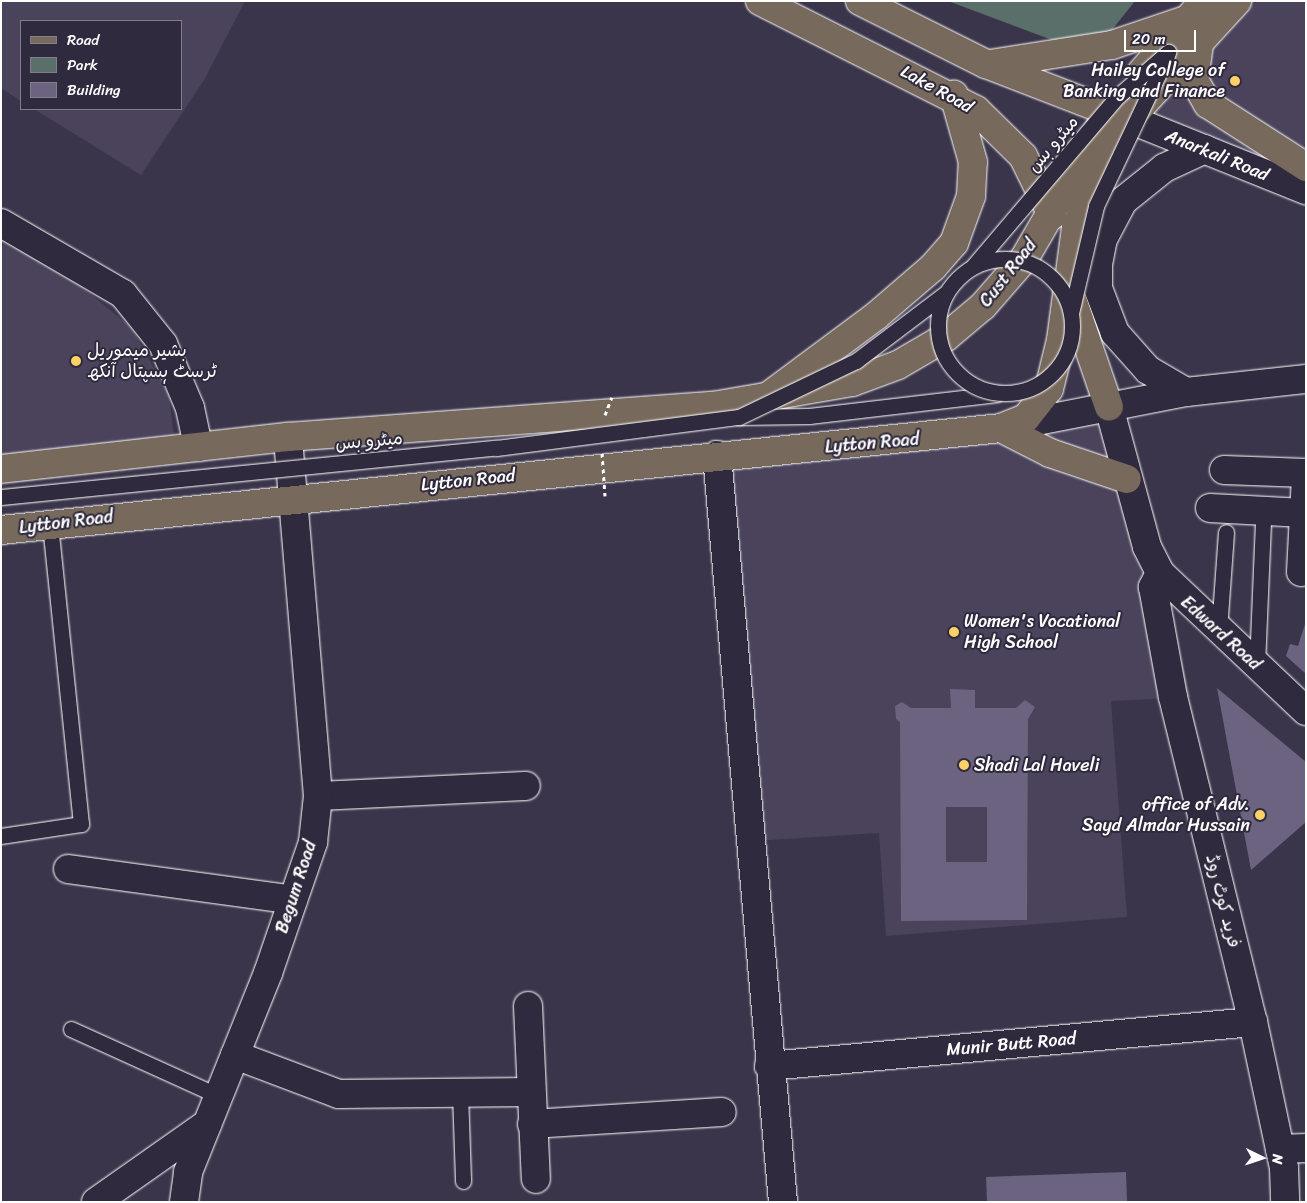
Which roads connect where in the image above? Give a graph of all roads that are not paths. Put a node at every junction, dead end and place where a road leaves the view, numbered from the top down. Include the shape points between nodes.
1 (760, 1) edge
2 (860, 1) edge
3 (1211, 1) edge
4 (1237, 1) edge
5 (1197, 22) edge
6 (1168, 52) junction
7 (986, 64) junction
8 (954, 95) junction
9 (1118, 115) junction
10 (1205, 149) junction
11 (1306, 167) edge
12 (1306, 190) edge
13 (1052, 213) junction
14 (1, 223) edge
15 (973, 266) junction
16 (1066, 278) junction
17 (946, 293) junction
18 (1071, 312) junction
19 (1306, 379) edge
20 (1186, 392) junction
21 (997, 394) junction
22 (767, 398) junction
23 (1109, 407) junction
24 (739, 417) junction
25 (1001, 428) junction
26 (288, 436) junction
27 (936, 437) joint
28 (198, 448) junction
29 (717, 455) junction
30 (1, 469) edge
31 (1224, 470) dead end
32 (1306, 474) edge
33 (1126, 479) junction
34 (1, 497) edge
35 (294, 497) junction
36 (1210, 508) dead end
37 (1304, 513) junction
38 (1263, 521) dead end
39 (50, 523) junction
40 (1, 530) edge
41 (1226, 532) dead end
42 (1301, 572) dead end
43 (1160, 573) junction
44 (1219, 633) junction
45 (1257, 665) junction
46 (1306, 711) edge
47 (526, 786) dead end
48 (318, 796) junction
49 (1, 836) edge
50 (68, 869) dead end
51 (293, 900) junction
52 (528, 1006) dead end
53 (1252, 1022) junction
54 (71, 1029) dead end
55 (235, 1055) junction
56 (769, 1066) junction
57 (530, 1092) junction
58 (460, 1093) junction
59 (219, 1096) junction
60 (722, 1112) dead end
61 (207, 1124) junction
62 (532, 1124) junction
63 (1293, 1149) edge
64 (536, 1179) dead end
65 (463, 1180) dead end
66 (96, 1202) edge
67 (184, 1202) edge
68 (783, 1202) edge
69 (1285, 1202) edge

1 - 8 main road, Lake Road
2 - 7 main road
3 - 6 lane, میٹرو بس
4 - 5 main road, Cust Road
5 - 7 main road via 1094,48
5 - 9 main road, Cust Road
5 - 11 main road via 1194,80 1208,104
6 - 15 lane, میٹرو بس, bridge via 1118,96
6 - 18 lane, میٹرو بس, bridge via 1096,206
7 - 9 main road
8 - 13 main road, Lake Road via 1002,131 1023,156
8 - 22 main road via 973,162 972,196 954,243 933,267 876,316
9 - 10 street, Anarkali Road
9 - 13 main road, Cust Road
9 - 16 main road, Cust Road via 1085,198
10 - 12 street, Anarkali Road
10 - 20 street via 1164,168 1123,201 1103,238 1098,264 1098,288 1115,333 1148,370
13 - 16 main road, Lake Road
13 - 22 main road, Cust Road via 1018,265 984,306 946,337 898,365 852,382
14 - 28 street via 123,294 163,344 190,408
15 - 17 lane, میٹرو بس, bridge
15 - 18 lane, میٹرو بس, bridge via 992,259 1034,265 1063,293
16 - 23 main road, Lake Road
16 - 25 main road, Cust Road via 1061,340 1049,389 1026,418
17 - 21 lane, میٹرو بس, bridge via 938,314 938,336 944,357 970,384
17 - 24 lane, میٹرو بس, bridge via 856,361
18 - 21 lane, میٹرو بس, bridge via 1072,334 1055,372 1038,386
19 - 20 street
20 - 23 street
21 - 24 lane, میٹرو بس, bridge via 809,416
22 - 26 main road, Cust Road via 713,406
23 - 25 street
23 - 33 street, Edward Road
24 - 34 lane, میٹرو بس, bridge via 496,448
25 - 27 main road, Cust Road
25 - 33 main road via 1050,453
26 - 28 main road
26 - 35 street, Begum Road
27 - 29 main road, Lytton Road
28 - 30 main road
29 - 35 main road, Lytton Road
29 - 56 street
31 - 32 street
32 - 37 street
33 - 43 street, Edward Road via 1147,547
35 - 39 main road, Lytton Road
35 - 48 street, Begum Road
36 - 37 street
37 - 42 street
38 - 45 lane
39 - 40 main road, Lytton Road
39 - 49 lane via 81,824
41 - 44 lane
43 - 44 street, Edward Road
43 - 53 street, فرید کوٹ روڈ via 1153,587 1173,698
44 - 45 street, Edward Road
45 - 46 street, Edward Road
47 - 48 street
48 - 51 street, Begum Road via 313,842
50 - 51 street
51 - 55 street, Begum Road
52 - 57 street
53 - 56 street, Munir Butt Road
53 - 63 street, فرید کوٹ روڈ
54 - 59 lane
55 - 58 street via 339,1094
55 - 59 street, Begum Road
56 - 68 street
57 - 58 street
57 - 62 street
58 - 65 lane
59 - 61 street, Begum Road
60 - 62 street
61 - 66 street
61 - 67 street, Begum Road via 188,1172
62 - 64 street
63 - 69 street, فرید کوٹ روڈ

